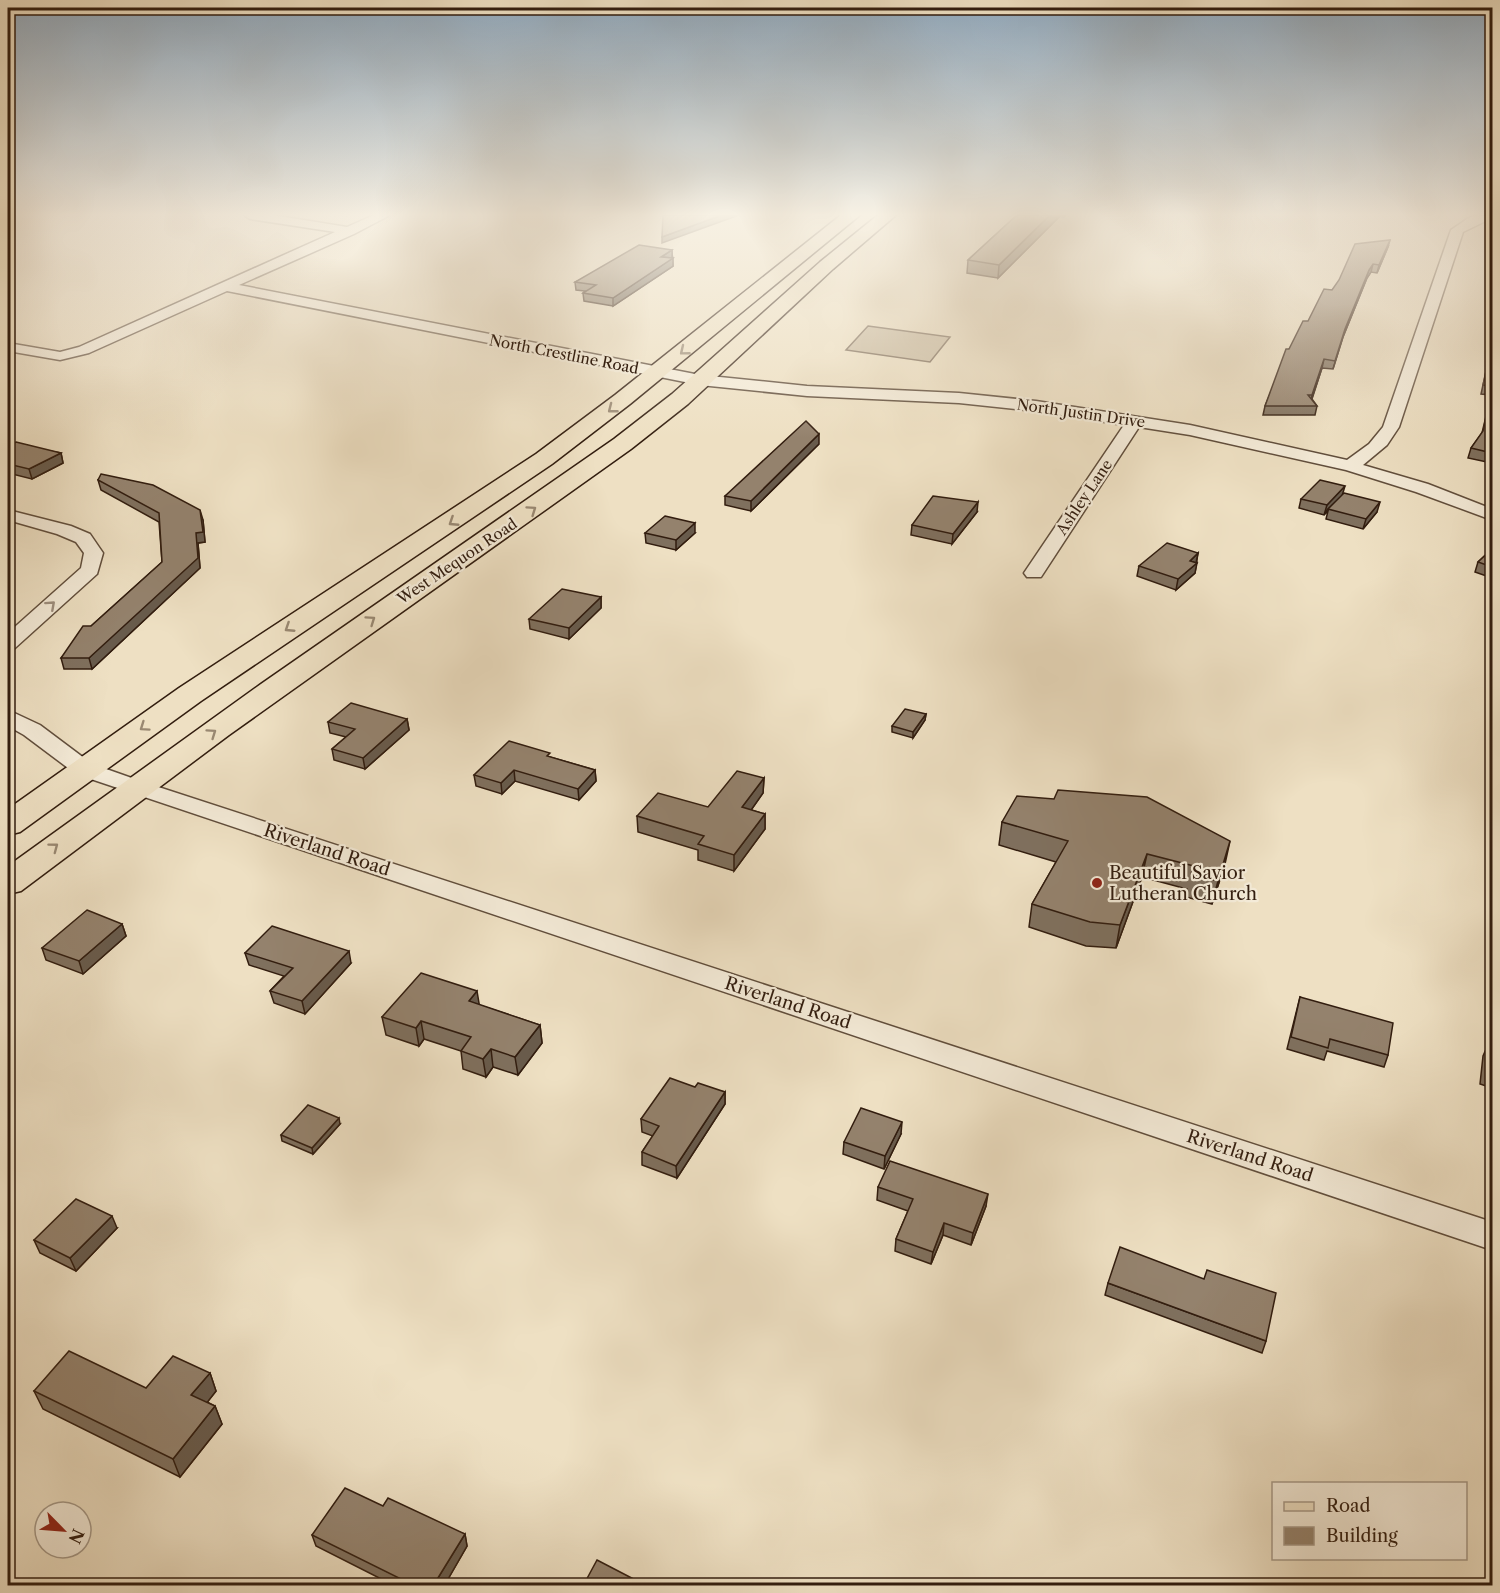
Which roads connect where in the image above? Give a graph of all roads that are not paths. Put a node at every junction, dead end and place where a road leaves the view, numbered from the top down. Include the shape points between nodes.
1 (216, 289) edge
2 (240, 289) edge
3 (757, 289) edge
4 (800, 289) edge
5 (1436, 289) edge
6 (8, 347) edge
7 (657, 372) junction
8 (700, 380) junction
9 (1135, 421) junction
10 (1350, 466) junction
11 (8, 515) edge
12 (1492, 515) edge
13 (1034, 573) dead end
14 (8, 645) edge
15 (8, 717) edge
16 (84, 769) junction
17 (135, 787) junction
18 (8, 825) edge
19 (8, 883) edge
20 (1492, 1236) edge

1 - 6 street via 84,350 60,356
2 - 7 street, North Crestline Road
3 -> 7 main road, West Mequon Road
4 - 8 main road, West Mequon Road
5 - 10 street via 1393,428
7 - 8 street, North Justin Drive
7 -> 16 main road, West Mequon Road via 473,509 251,653
8 - 9 street, North Justin Drive via 807,391 959,398
17 -> 8 main road, West Mequon Road via 566,486 651,423
9 - 10 street, North Justin Drive via 1255,442
9 - 13 street, Ashley Lane
10 - 12 street, North Justin Drive
14 -> 11 street via 90,570 94,553 83,538
15 - 16 street, Riverland Road
16 - 17 street, Riverland Road
16 - 18 main road, West Mequon Road
19 -> 17 main road, West Mequon Road
17 - 20 street, Riverland Road

